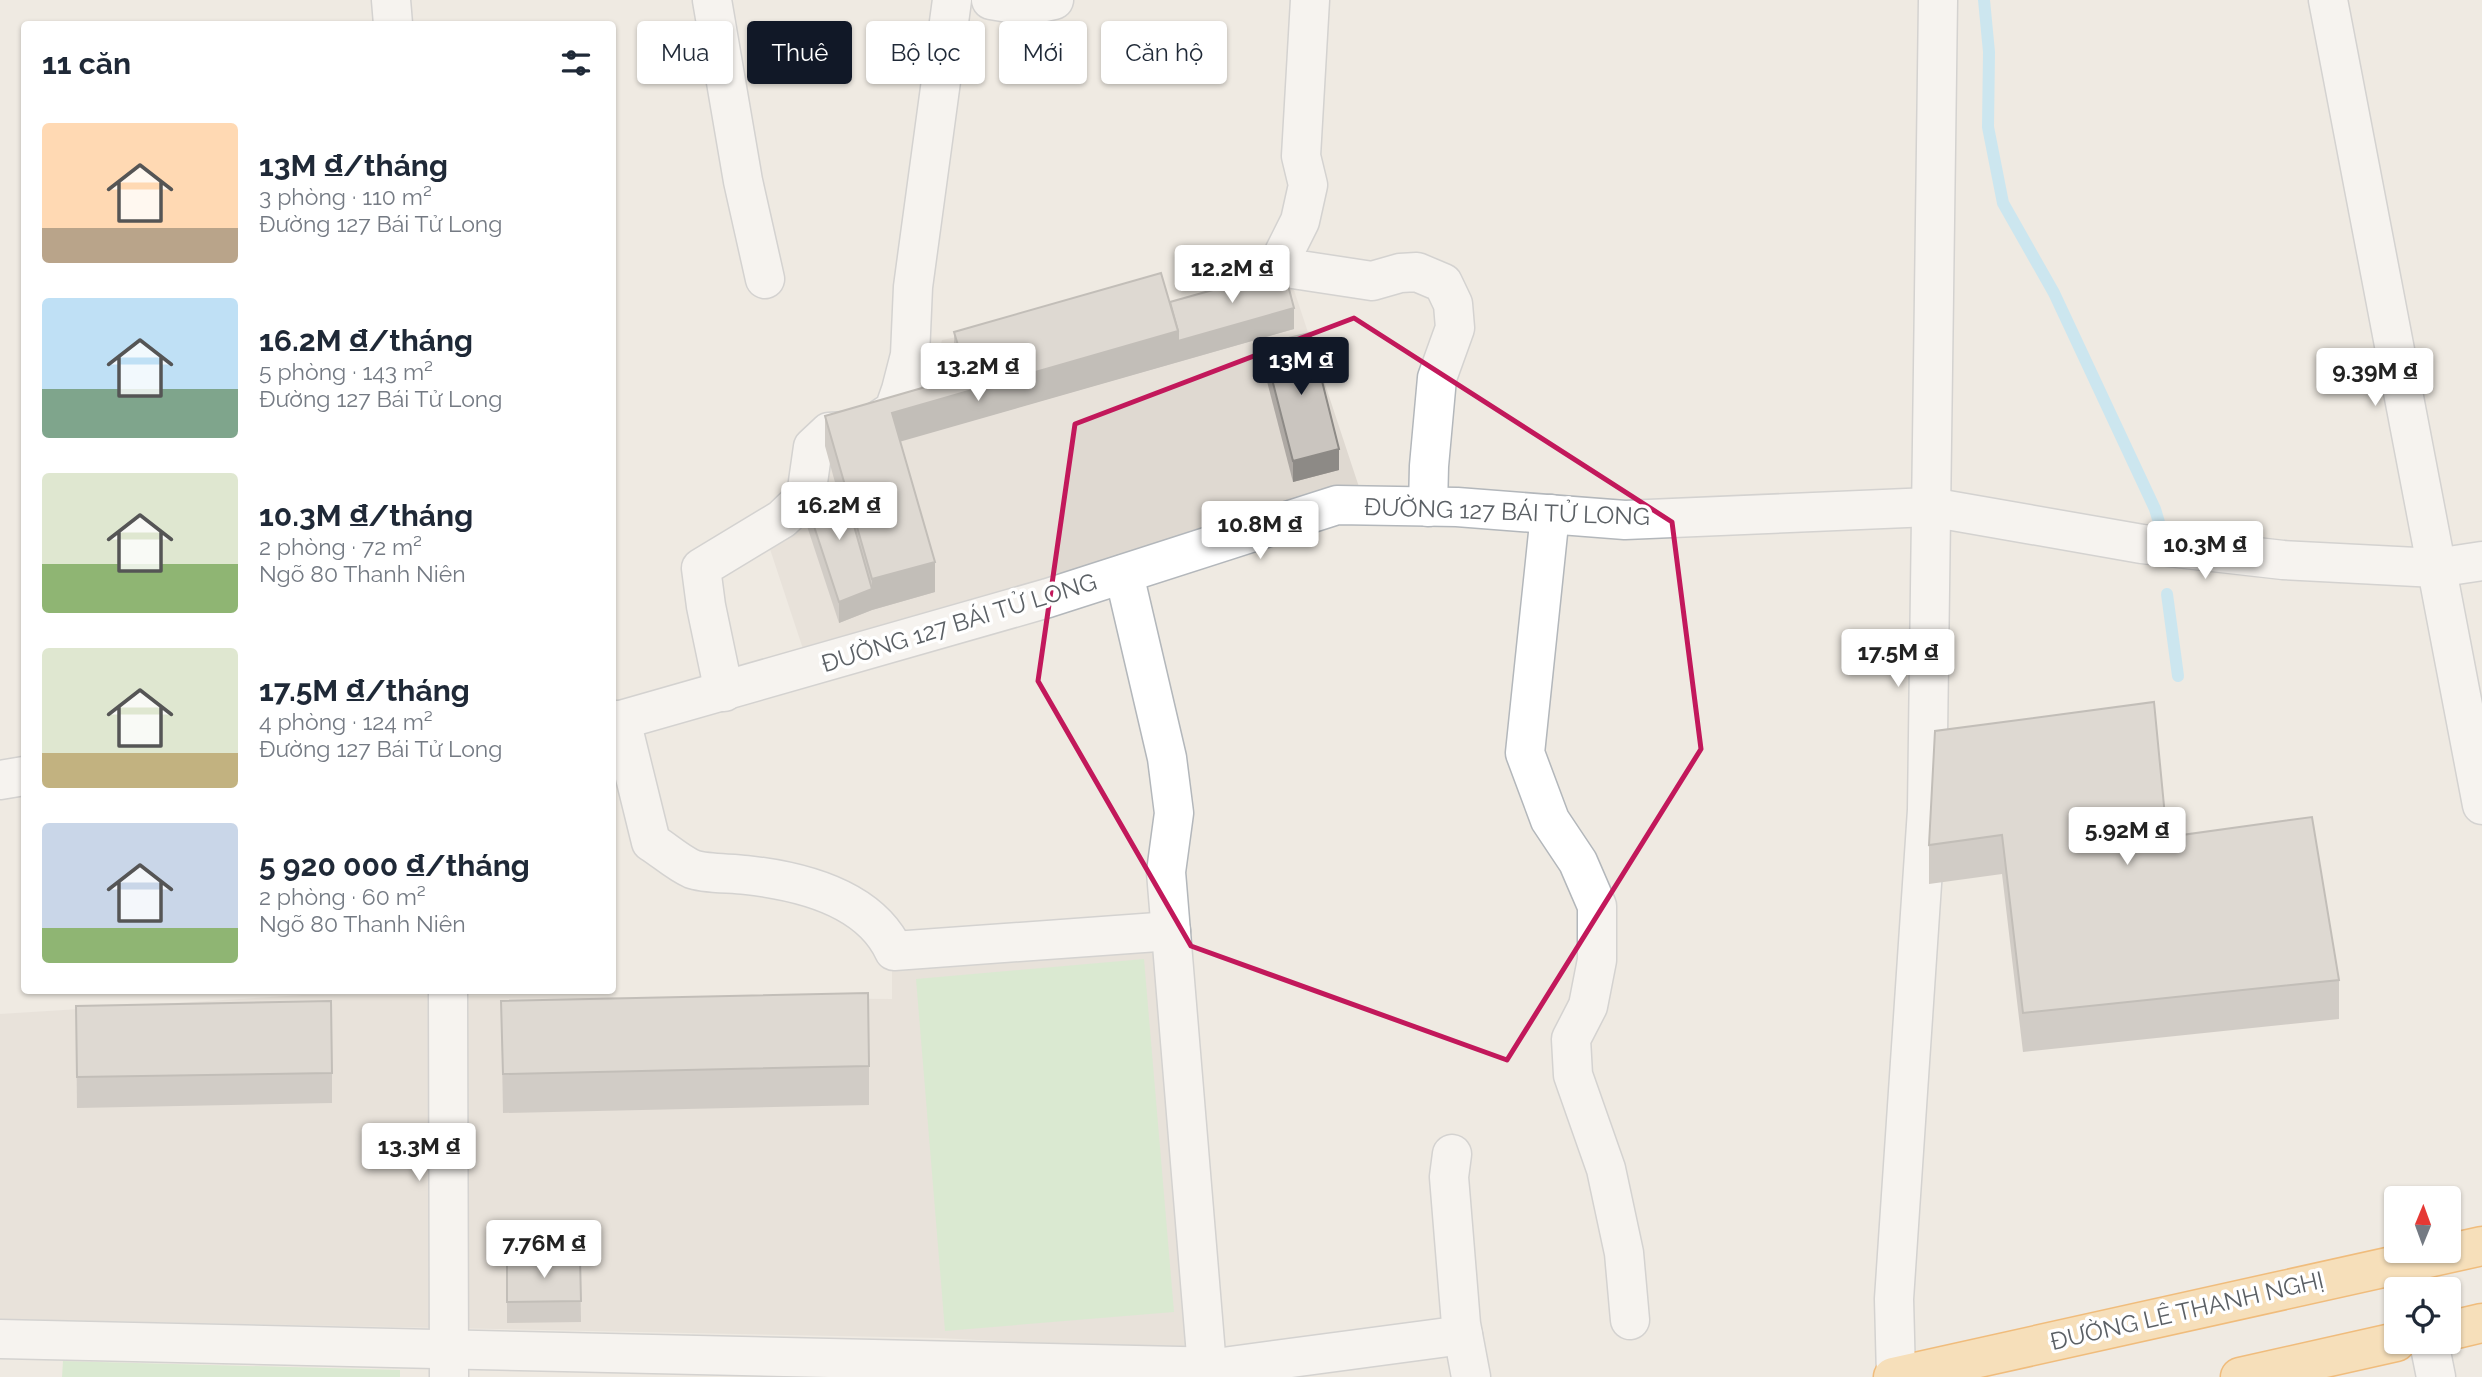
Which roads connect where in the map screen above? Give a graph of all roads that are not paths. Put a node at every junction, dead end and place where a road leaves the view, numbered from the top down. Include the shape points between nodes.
1 (391, 0) edge
2 (712, 0) edge
3 (952, 0) edge
4 (991, 0) edge
5 (1054, 0) edge
6 (1310, 0) edge
7 (1938, 0) edge
8 (2328, 0) edge
9 (393, 21) edge
10 (765, 279) dead end
11 (1428, 507) junction
12 (1930, 507) junction
13 (1550, 514) junction
14 (2482, 561) edge
15 (2436, 568) junction
16 (1124, 574) junction
17 (724, 692) junction
18 (617, 720) edge
19 (21, 776) edge
20 (0, 780) edge
21 (2482, 805) edge
22 (1171, 931) junction
23 (448, 994) edge
24 (1452, 1154) dead end
25 (2482, 1246) edge
26 (1630, 1320) dead end
27 (2482, 1323) edge
28 (2461, 1328) edge
29 (1463, 1335) junction
30 (0, 1339) edge
31 (2384, 1345) edge
32 (2432, 1354) edge
33 (449, 1364) edge
34 (1207, 1367) junction
35 (1471, 1377) edge
36 (1895, 1377) edge
37 (2240, 1377) edge
38 (2436, 1377) edge

1 - 9 street
2 - 10 street
3 - 17 street via 901,390 894,410 864,430 829,432 813,447 806,496 782,519 701,568
4 - 5 street via 1027,6
6 - 11 street via 1301,156 1308,186 1300,221 1284,253 1293,269 1372,281 1417,272 1443,283 1453,304 1455,328 1437,378
7 - 12 street
8 - 15 street
11 - 13 street, ĐƯỜNG 127 BÁI TỬ LONG
11 - 16 street, ĐƯỜNG 127 BÁI TỬ LONG via 1337,505
12 - 13 street, ĐƯỜNG 127 BÁI TỬ LONG via 1625,520
12 - 15 street, ĐƯỜNG 127 BÁI TỬ LONG via 2142,544 2283,560
12 - 36 street via 1927,810 1894,1299
13 - 26 street via 1525,754 1550,820 1578,862 1597,906 1597,960 1588,1006 1571,1039 1573,1076 1606,1169 1624,1253
14 - 15 street, ĐƯỜNG 127 BÁI TỬ LONG
15 - 21 street
16 - 17 street, ĐƯỜNG 127 BÁI TỬ LONG
16 - 22 street via 1167,758 1174,813 1166,872
17 - 18 street, ĐƯỜNG 127 BÁI TỬ LONG
18 - 22 street via 651,842 693,869 777,879 835,896 874,920 894,951
19 - 20 street
22 - 34 street
23 - 33 street
24 - 29 street via 1449,1177
25 - 36 highway, ĐƯỜNG LÊ THANH NGHỊ
27 - 28 highway
29 - 34 street
29 - 35 street
30 - 33 street
31 - 37 highway
32 - 38 street
33 - 34 street

